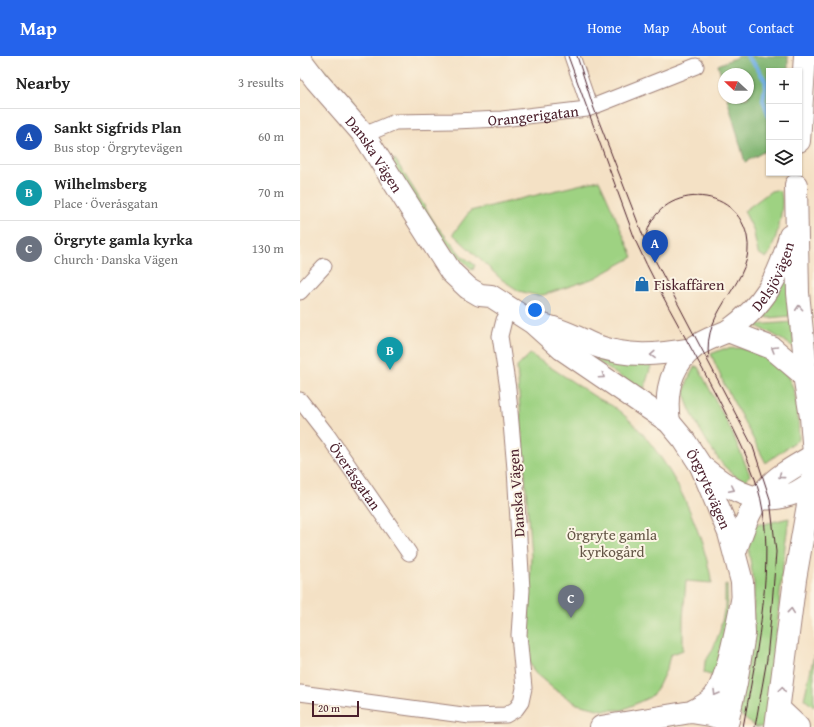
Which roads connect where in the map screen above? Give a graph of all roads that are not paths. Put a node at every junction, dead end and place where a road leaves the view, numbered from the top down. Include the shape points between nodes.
1 (572, 56) edge
2 (805, 56) edge
3 (300, 59) edge
4 (696, 66) dead end
5 (590, 108) junction
6 (364, 135) junction
7 (799, 140) edge
8 (796, 179) edge
9 (324, 266) dead end
10 (300, 292) edge
11 (510, 309) junction
12 (533, 323) junction
13 (728, 331) junction
14 (808, 345) edge
15 (692, 349) junction
16 (809, 376) edge
17 (300, 400) edge
18 (669, 422) junction
19 (814, 455) edge
20 (700, 466) junction
21 (813, 482) edge
22 (760, 498) junction
23 (735, 552) junction
24 (409, 553) dead end
25 (742, 601) junction
26 (300, 693) edge
27 (691, 712) junction
28 (778, 718) edge
29 (731, 725) edge
30 (601, 727) edge
31 (798, 727) edge

1 - 5 street
2 - 7 main road
3 - 6 main road, Danska Vägen
4 - 5 street, Orangerigatan
5 - 6 street, Orangerigatan via 502,118 395,122
6 - 11 main road, Danska Vägen via 446,267 468,288 480,295 492,296
8 - 13 main road, Delsjövägen via 790,233 776,279 759,303
14 -> 8 main road, Delsjövägen via 798,293
9 - 10 street
11 - 12 main road, Örgrytevägen
11 - 26 street, Danska Vägen via 500,336 508,389 515,469 522,590 519,635 524,688 521,702 516,709 506,715 470,716
15 -> 12 main road, Örgrytevägen via 661,355 629,354 595,345 551,326
12 -> 18 main road, Örgrytevägen via 562,349
13 - 15 main road, Delsjövägen
16 -> 13 main road via 772,348
14 - 16 main road, Delsjövägen via 805,360
15 - 18 main road via 671,379 667,392
16 - 19 main road, Delsjövägen
17 - 24 street, Överåsgatan
18 - 20 main road, Örgrytevägen
19 - 21 main road, Delsjövägen
19 -> 22 main road via 778,478
20 -> 22 main road via 722,484 743,494
20 - 23 main road, Örgrytevägen
21 - 22 main road via 790,495
28 -> 21 main road via 795,579
22 - 23 main road via 745,523
23 - 25 main road, Örgrytevägen via 742,582
25 -> 27 main road via 720,686 710,702
25 - 29 main road, Örgrytevägen via 744,634
27 - 29 main road via 710,715
27 - 30 main road
28 - 31 main road

